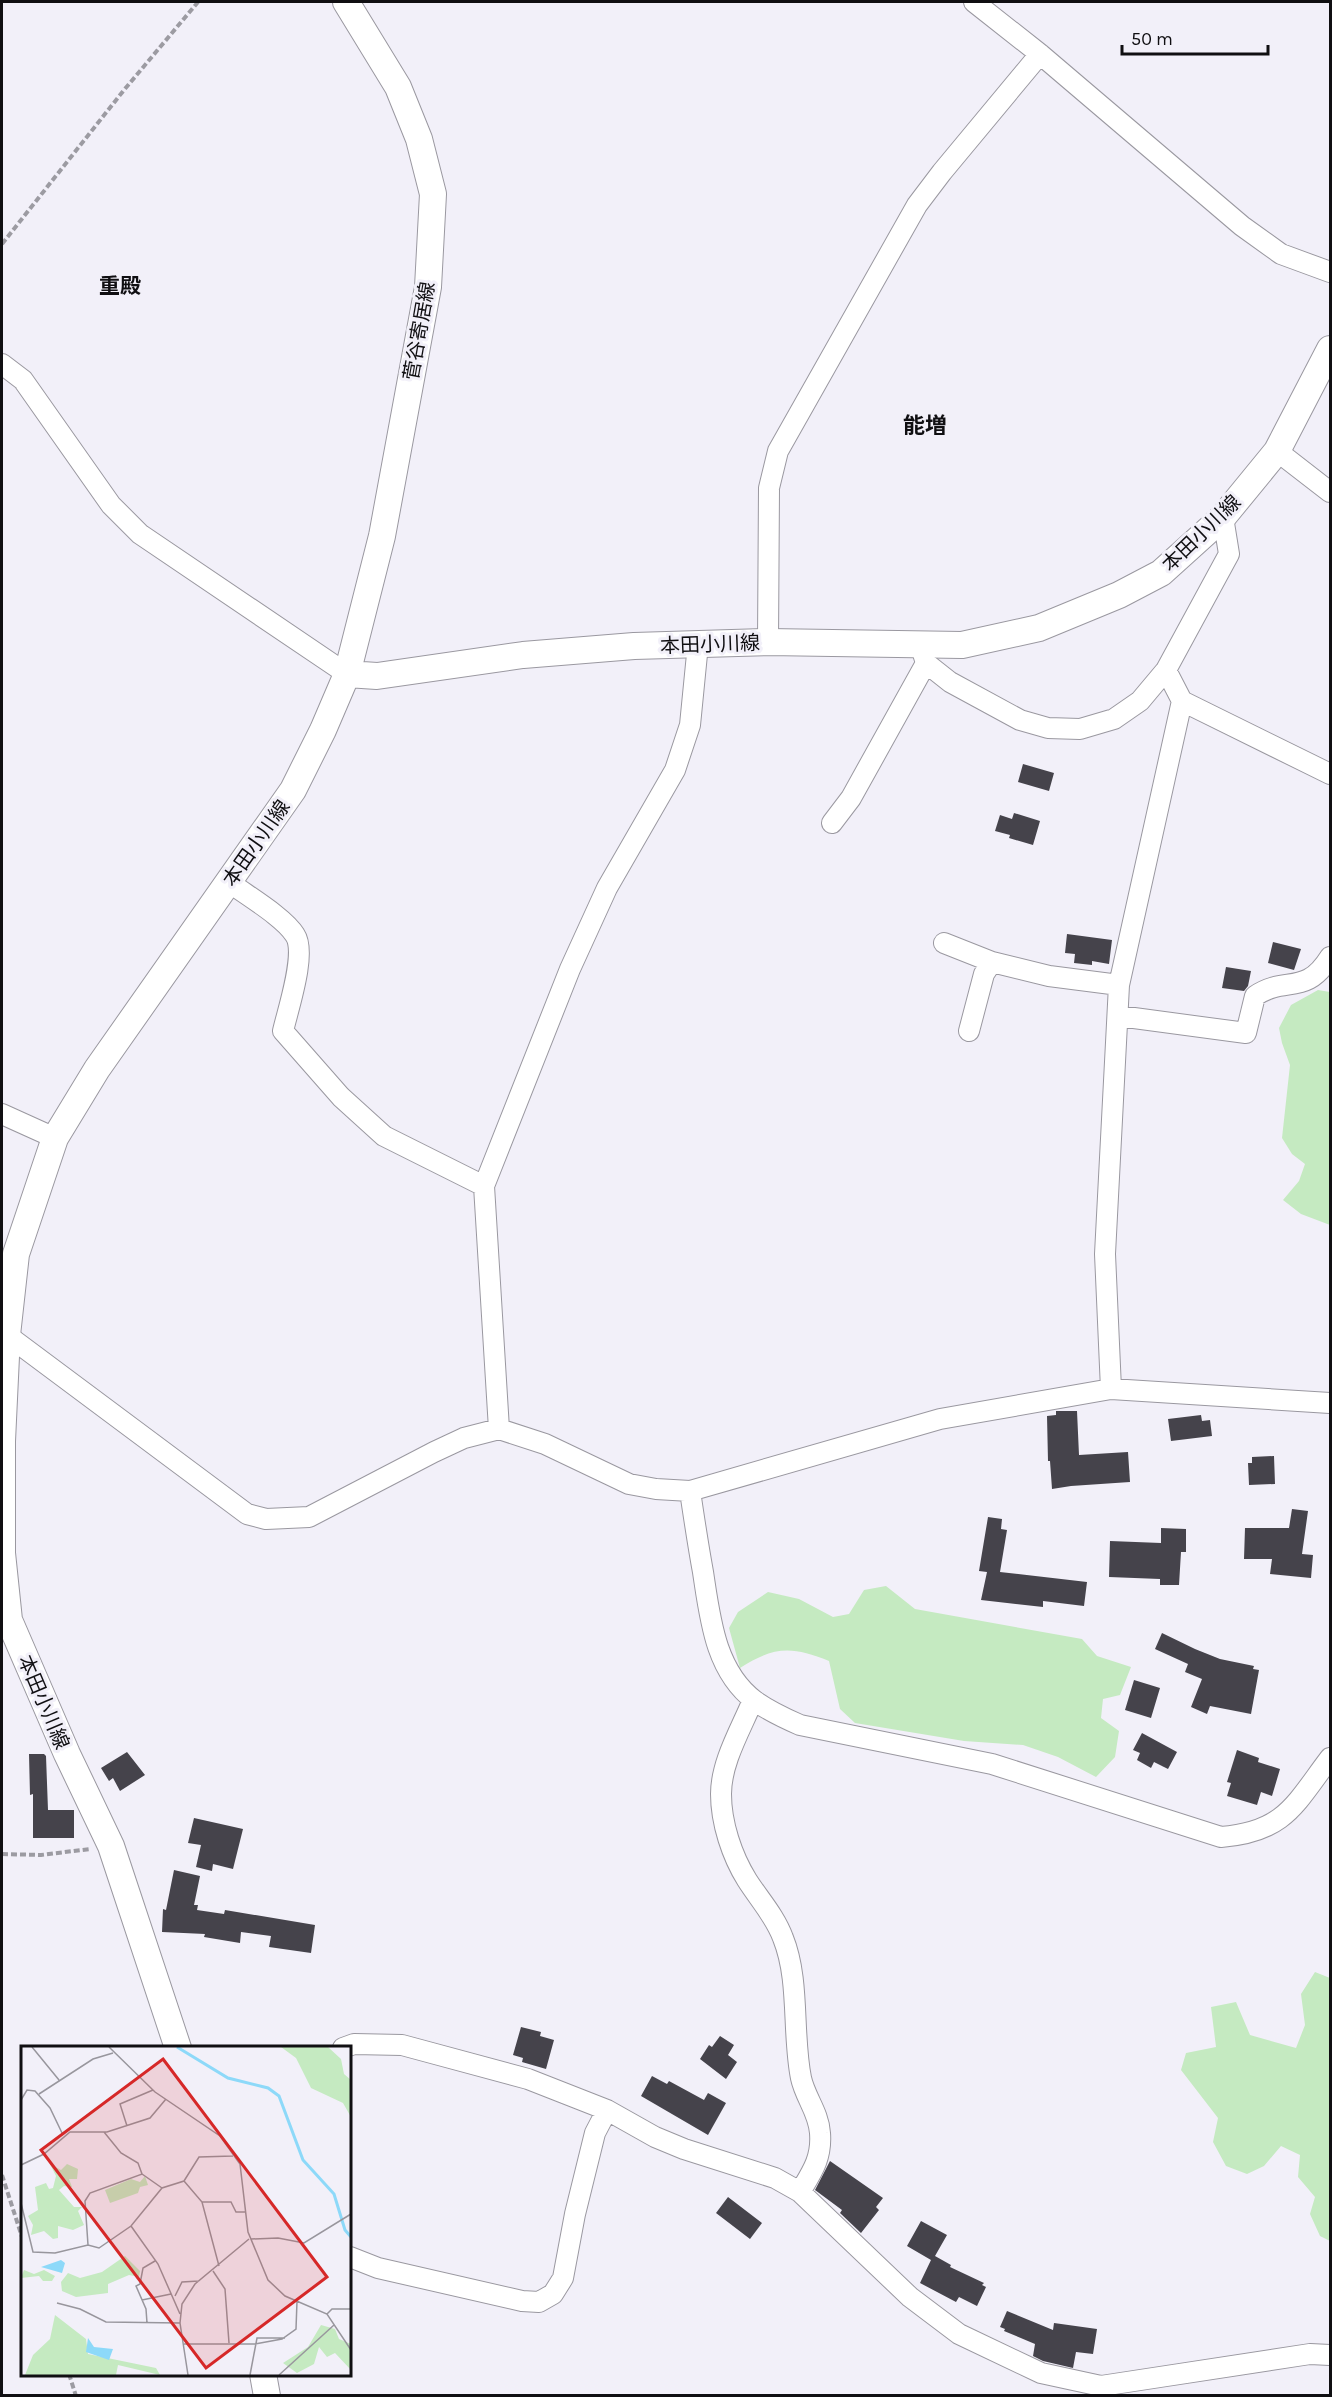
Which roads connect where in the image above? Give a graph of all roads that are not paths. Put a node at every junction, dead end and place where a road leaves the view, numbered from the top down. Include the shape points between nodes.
1 (346, 2) edge
2 (974, 2) edge
3 (1040, 54) junction
4 (1330, 272) edge
5 (1330, 349) edge
6 (2, 364) edge
7 (1277, 451) junction
8 (1330, 492) edge
9 (1223, 517) junction
10 (768, 642) junction
11 (698, 644) junction
12 (923, 654) junction
13 (1166, 670) junction
14 (347, 674) junction
15 (1182, 701) junction
16 (1330, 774) edge
17 (832, 823) dead end
18 (229, 882) junction
19 (944, 944) dead end
20 (1330, 957) edge
21 (992, 962) junction
22 (1119, 985) junction
23 (1119, 1016) junction
24 (969, 1031) dead end
25 (2, 1114) edge
26 (55, 1138) junction
27 (484, 1186) junction
28 (7, 1335) junction
29 (1111, 1389) junction
30 (1330, 1402) edge
31 (499, 1430) junction
32 (690, 1491) junction
33 (753, 1700) junction
34 (1330, 1758) edge
35 (177, 2046) edge
36 (348, 2046) edge
37 (607, 2110) junction
38 (800, 2192) junction
39 (351, 2257) edge
40 (1330, 2355) edge
41 (263, 2376) edge
42 (1099, 2391) edge
43 (267, 2396) edge

1 - 14 main road, 菅谷寄居線 via 398,87 419,139 433,194 428,287 382,536
2 - 3 street
3 - 4 street via 1242,226 1281,254
3 - 10 street via 917,205 778,451 769,488
5 - 7 main road, 本田小川線
6 - 14 street via 23,380 111,506 140,534
7 - 8 street
7 - 9 main road, 本田小川線
9 - 12 main road, 本田小川線 via 1161,573 1109,599 1039,628
9 - 13 street via 1229,555
10 - 11 main road, 本田小川線
10 - 12 main road, 本田小川線
11 - 14 main road, 本田小川線 via 522,655 377,676
11 - 27 street via 690,725 675,770 607,888 574,959
12 - 13 street via 950,682 1020,720 1048,728 1080,729 1114,719 1140,701
12 - 17 street via 851,798
13 - 15 street
14 - 18 main road, 本田小川線 via 293,790
15 - 16 street
15 - 22 street
18 - 26 main road, 本田小川線 via 97,1069
18 - 27 street via 296,935 300,955 283,1031 341,1097 384,1136
19 - 21 street
20 - 23 street via 1321,973 1309,981 1264,990 1255,996 1245,1033
21 - 22 street via 1050,976
21 - 24 street via 984,974
22 - 23 street
23 - 29 street via 1105,1254
25 - 26 street
26 - 28 main road, 本田小川線 via 16,1254
27 - 31 street
28 - 31 street via 248,1514 267,1519 309,1517 464,1438
28 - 35 main road, 本田小川線 via 2,1554 9,1620 111,1846
29 - 30 street
29 - 32 street via 940,1419
31 - 32 street via 545,1444 629,1484
32 - 33 street via 711,1627 722,1658
33 - 34 street via 800,1725 992,1764 1221,1837 1247,1835 1271,1826 1292,1808
33 - 38 street via 727,1762 721,1794 732,1851 770,1912 789,1957 797,2054 820,2134 818,2160
36 - 37 street via 402,2045 528,2079
37 - 38 street via 655,2137 776,2178
37 - 39 street via 595,2133 563,2278 554,2294 539,2302 522,2301 378,2268
38 - 42 street via 910,2297 959,2334 1041,2373
40 - 42 street via 1310,2354
41 - 43 main road

